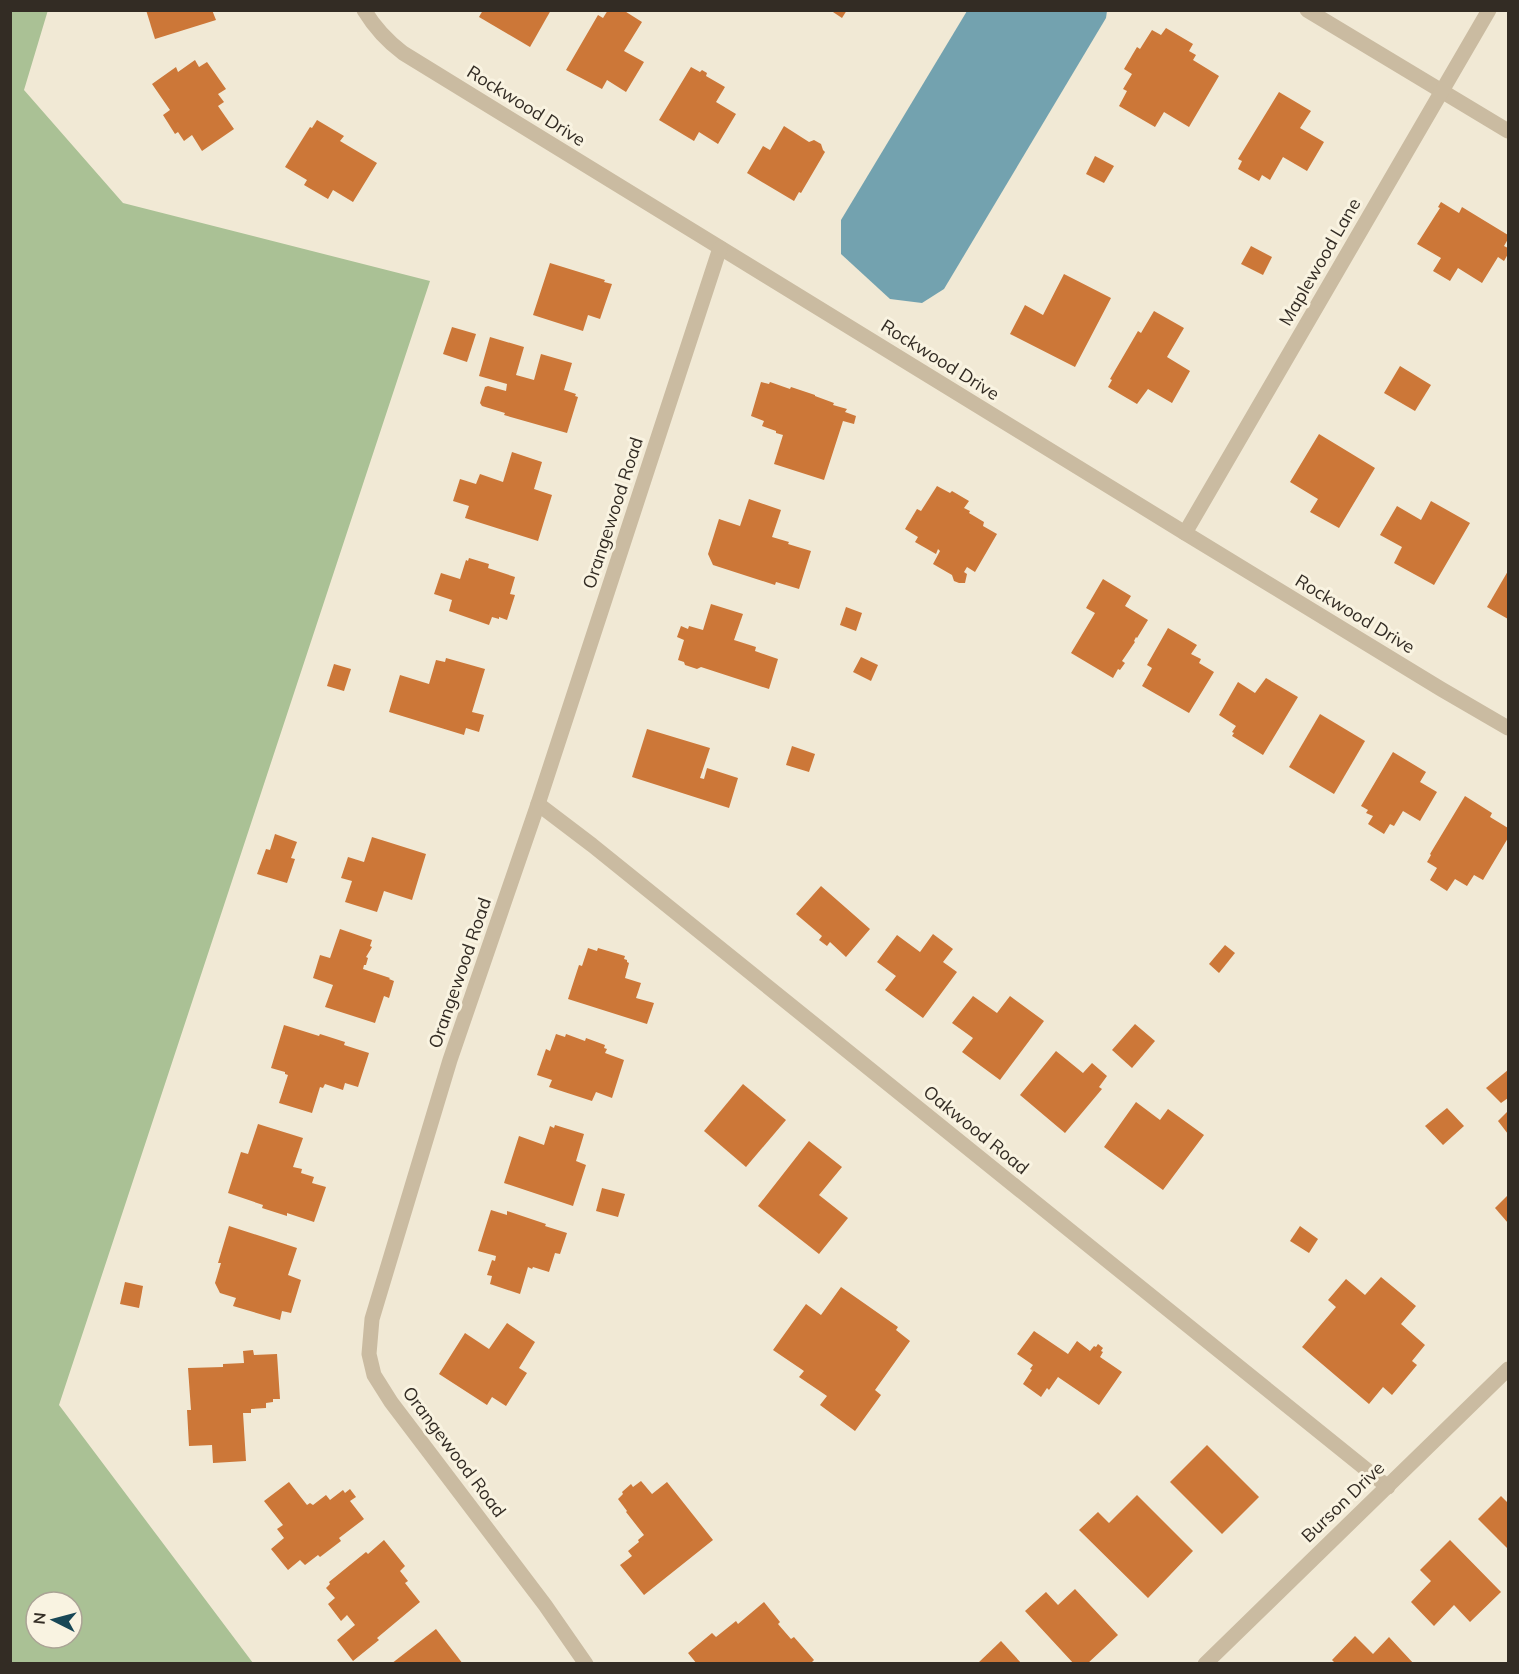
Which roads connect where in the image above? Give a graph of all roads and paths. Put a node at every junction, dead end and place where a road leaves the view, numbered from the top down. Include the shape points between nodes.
1 (364, 10) edge
2 (1307, 10) edge
3 (1489, 10) edge
4 (1442, 91) junction
5 (1509, 131) edge
6 (720, 248) junction
7 (1185, 533) junction
8 (1509, 728) edge
9 (538, 804) junction
10 (1509, 1369) edge
11 (1388, 1487) junction
12 (586, 1664) edge
13 (1205, 1664) edge

1 - 6 street, Rockwood Drive via 387,41 403,53
2 - 4 street
3 - 4 street, Maplewood Lane
4 - 5 street
4 - 7 street, Maplewood Lane
6 - 7 street, Rockwood Drive
6 - 9 street, Orangewood Road
7 - 8 street, Rockwood Drive
9 - 11 street, Oakwood Road
9 - 12 street, Orangewood Road via 450,1060 372,1319 369,1354 374,1375 391,1402
10 - 11 street, Burson Drive
11 - 13 street, Burson Drive

